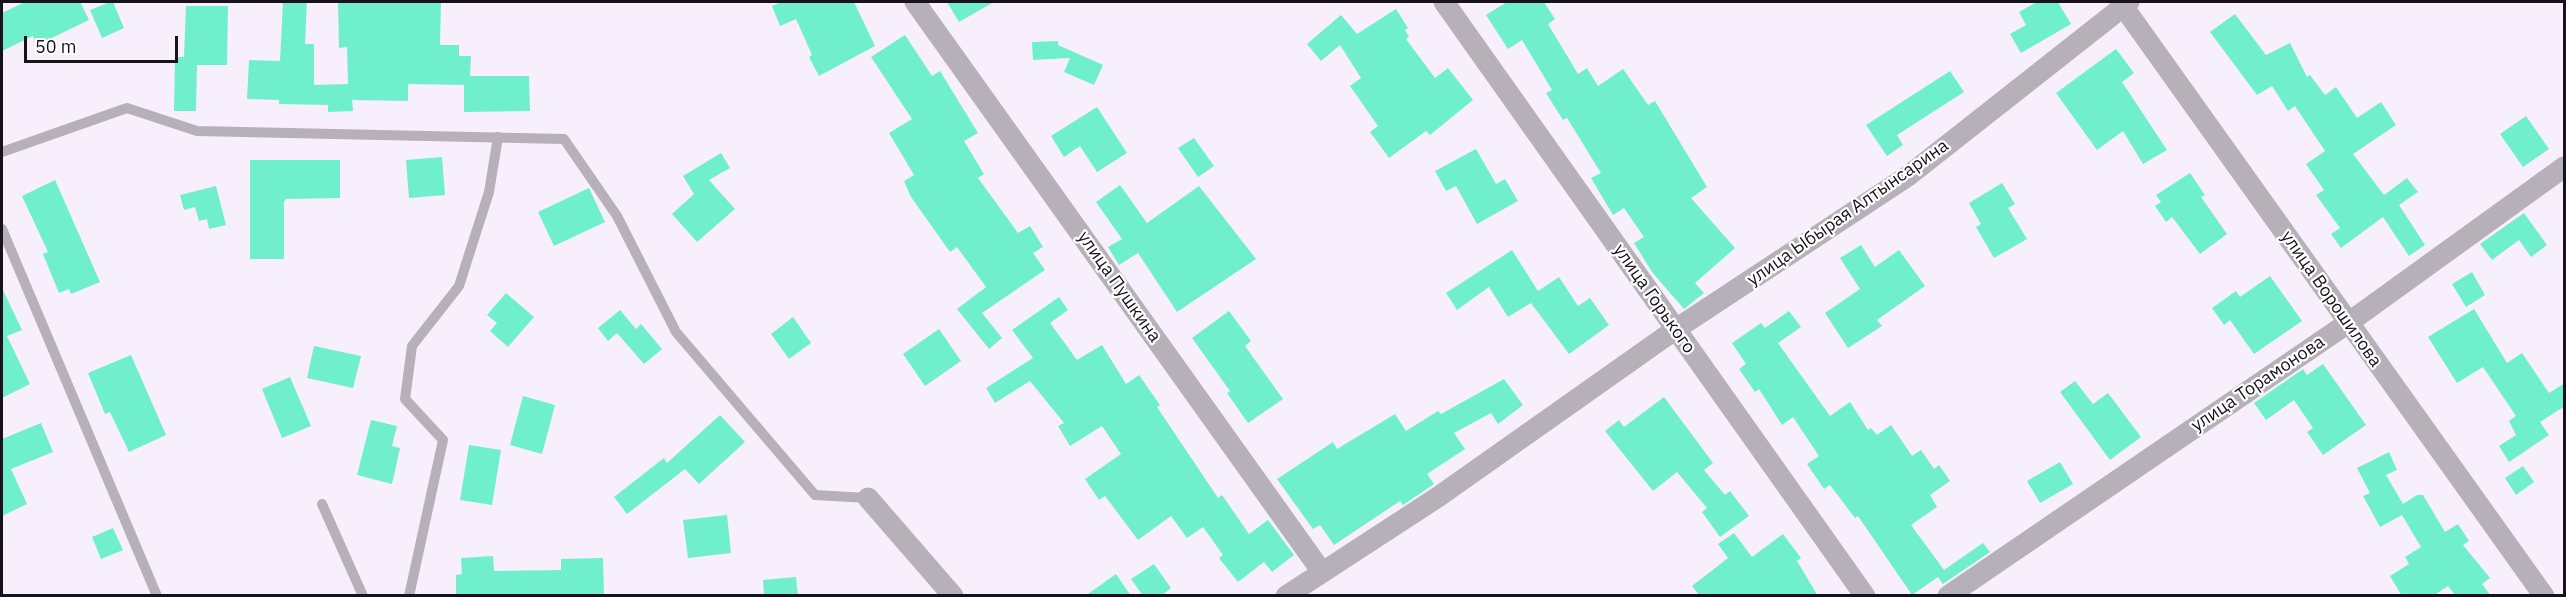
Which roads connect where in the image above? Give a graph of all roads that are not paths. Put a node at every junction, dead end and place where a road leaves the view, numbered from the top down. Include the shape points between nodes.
1 (915, 2) edge
2 (1444, 2) edge
3 (2124, 3) edge
4 (498, 137) junction
5 (2, 152) edge
6 (2565, 167) edge
7 (2, 229) edge
8 (2348, 323) junction
9 (1676, 329) junction
10 (868, 498) joint
11 (322, 504) dead end
12 (1322, 572) junction
13 (157, 596) edge
14 (363, 596) edge
15 (409, 596) edge
16 (953, 596) edge
17 (1286, 596) edge
18 (1865, 596) edge
19 (1948, 596) edge
20 (2544, 596) edge

1 - 12 street, улица Пушкина
2 - 9 street, улица Горького
3 - 8 street, улица Ворошилова
3 - 9 street, улица Ыбырая Алтынсарина via 1908,176
4 - 5 lane via 197,131 127,108
4 - 10 lane via 564,138 617,216 676,332 815,495
4 - 15 lane via 489,192 459,286 412,346 405,399 443,440
6 - 8 street, улица Торамонова
7 - 13 lane
8 - 19 street, улица Торамонова
8 - 20 street, улица Ворошилова
9 - 12 street, улица Ыбырая Алтынсарина via 1438,497
9 - 18 street, улица Горького
10 - 16 street
11 - 14 lane
12 - 17 street, улица Ыбырая Алтынсарина

